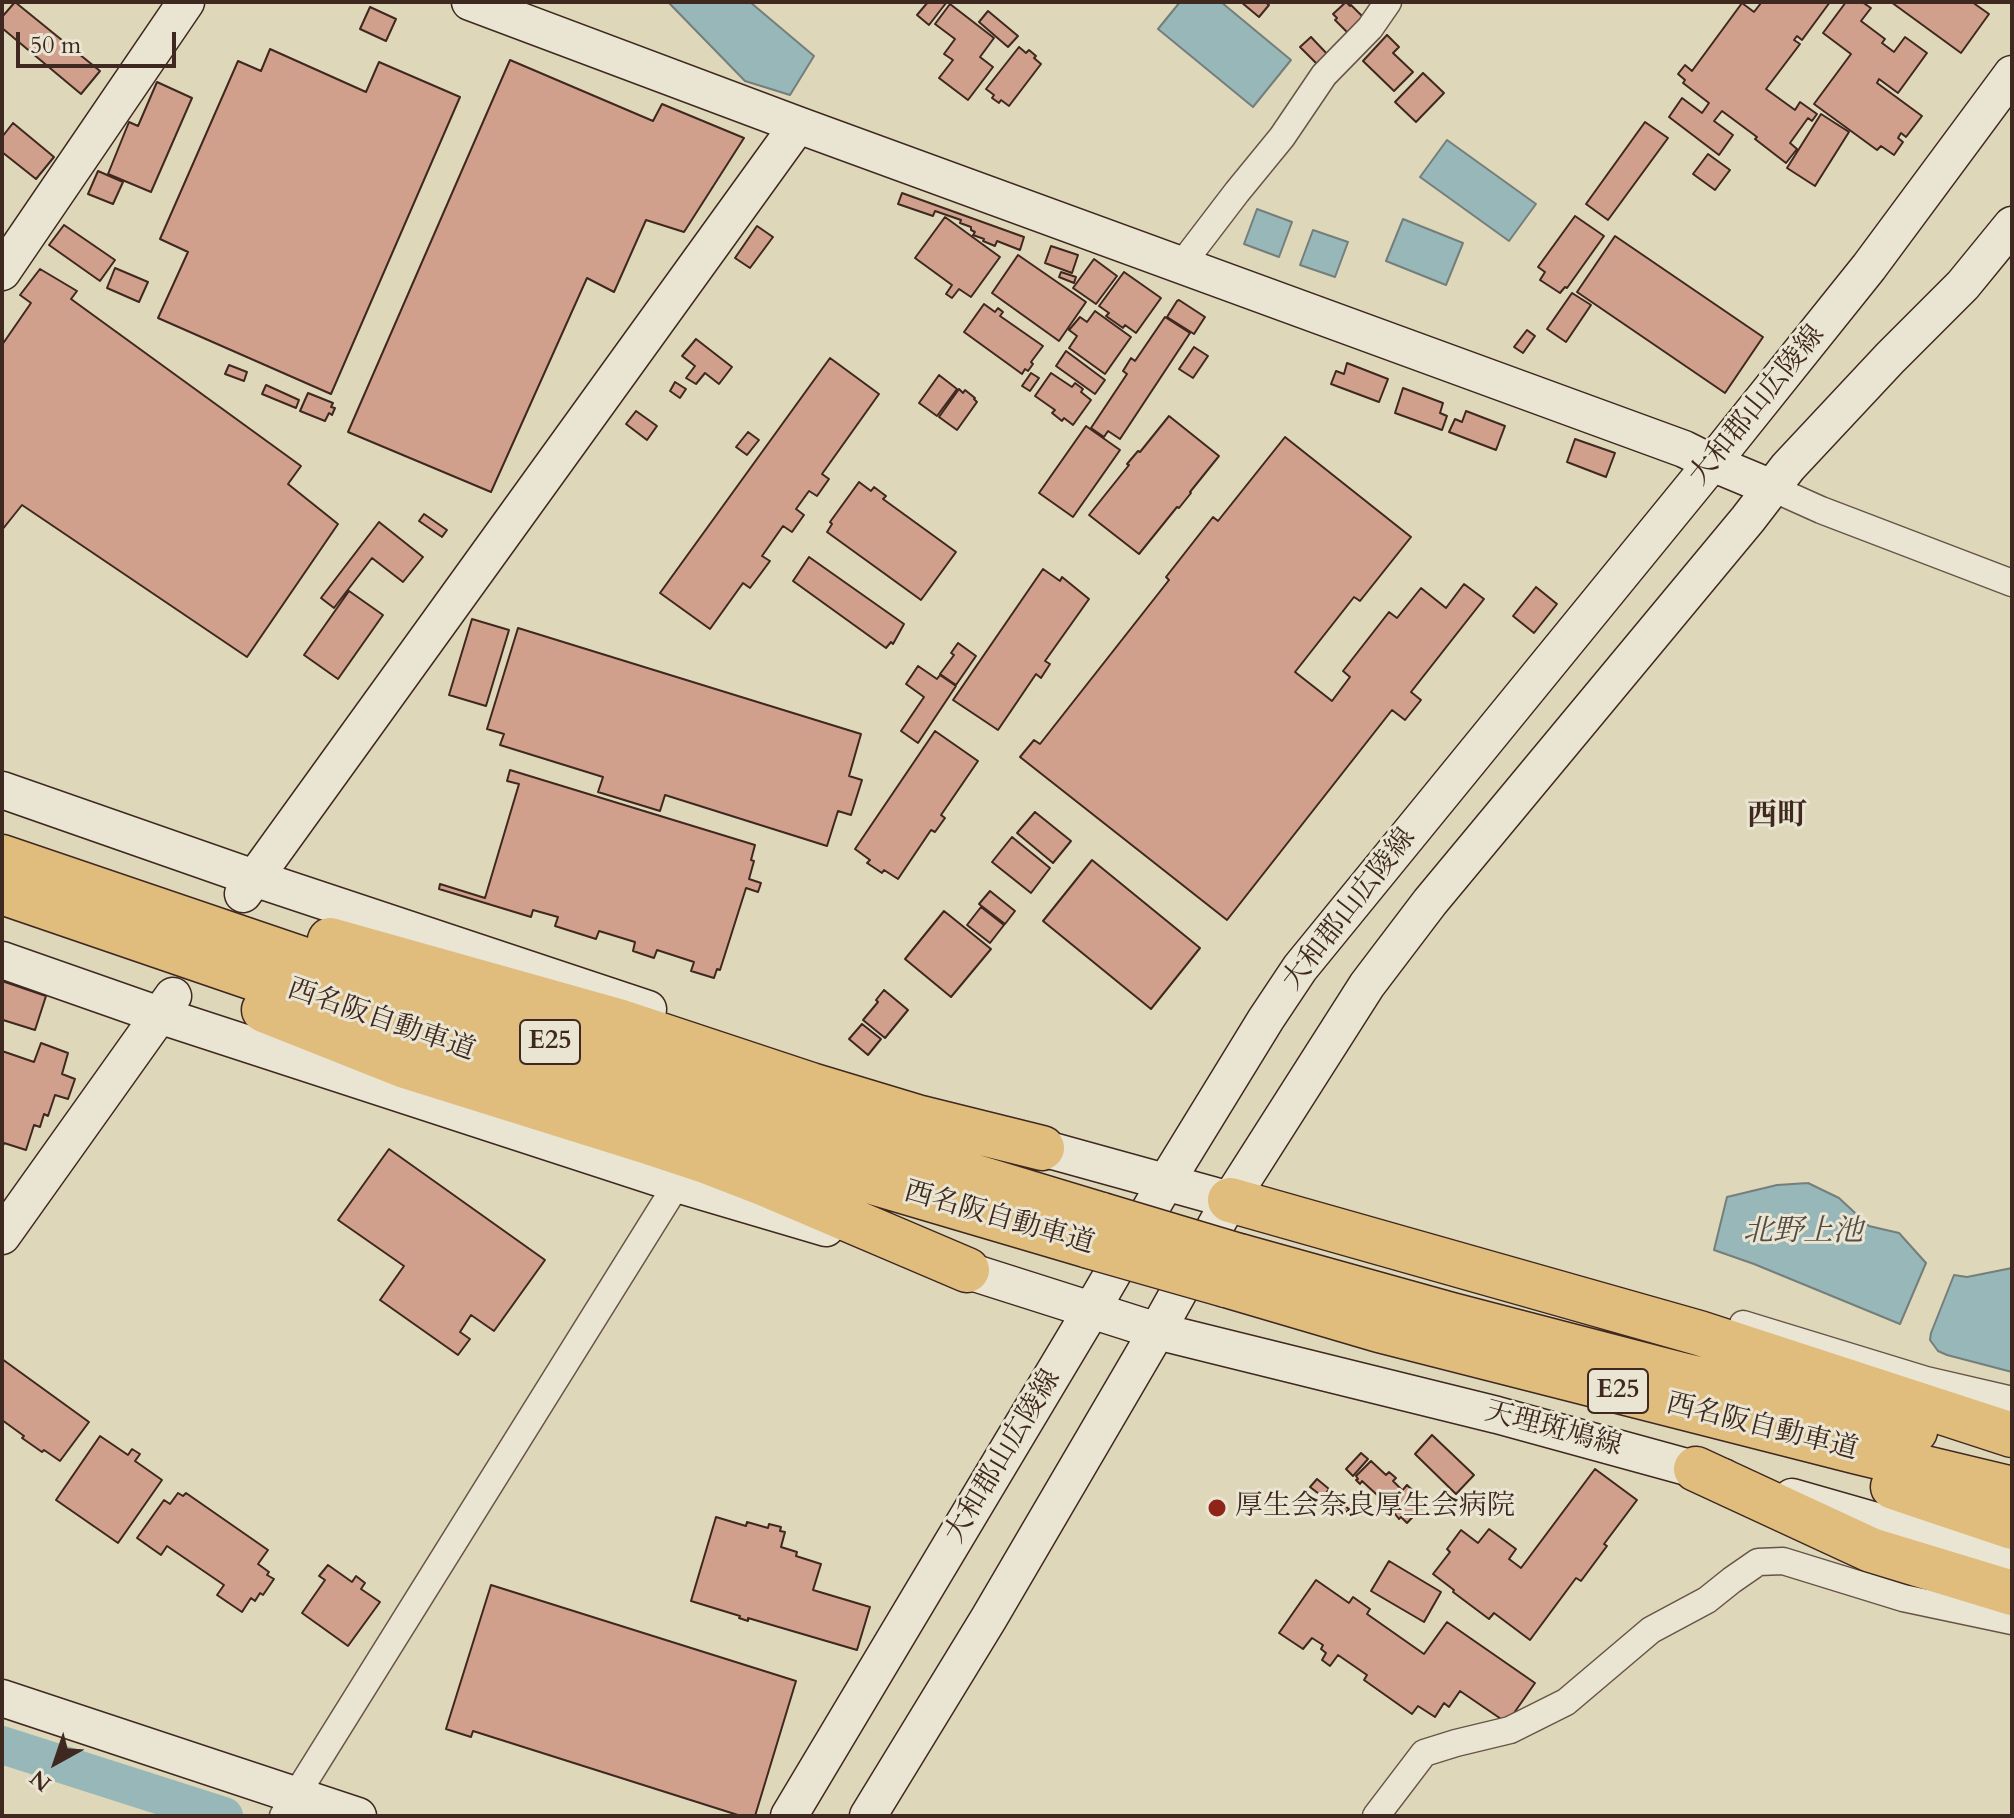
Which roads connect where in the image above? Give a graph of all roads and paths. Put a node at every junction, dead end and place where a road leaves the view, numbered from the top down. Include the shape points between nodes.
1 (470, 2) edge
2 (1388, 2) edge
3 (183, 3) edge
4 (2012, 74) edge
5 (798, 125) junction
6 (2012, 225) edge
7 (1182, 264) junction
8 (2, 272) edge
9 (1712, 463) junction
10 (1772, 488) junction
11 (2012, 583) edge
12 (2, 790) edge
13 (2, 857) edge
14 (249, 886) junction
15 (2, 892) edge
16 (2, 905) edge
17 (2, 960) edge
18 (166, 1006) junction
19 (1042, 1148) junction
20 (1166, 1182) junction
21 (677, 1184) junction
22 (1230, 1200) junction
23 (1095, 1231) junction
24 (2, 1236) edge
25 (967, 1270) junction
26 (1233, 1270) junction
27 (1092, 1309) junction
28 (1743, 1324) dead end
29 (1379, 1330) junction
30 (1157, 1331) junction
31 (2012, 1400) edge
32 (2012, 1435) edge
33 (2012, 1453) edge
34 (1696, 1469) junction
35 (2012, 1489) edge
36 (2012, 1527) edge
37 (2012, 1560) edge
38 (2012, 1593) edge
39 (2012, 1621) edge
40 (2, 1698) edge
41 (290, 1806) edge
42 (358, 1816) edge
43 (789, 1816) edge
44 (868, 1816) edge
45 (1376, 1816) edge

1 - 5 street
2 - 7 street via 1324,75
3 - 8 street
4 - 9 street, 大和郡山広陵線 via 1869,267
5 - 7 street
5 - 14 street
6 - 10 street, 大和郡山広陵線 via 1963,285
7 - 9 street
9 - 10 street
9 - 20 street, 大和郡山広陵線 via 1300,968
10 - 11 street
10 - 22 street, 大和郡山広陵線 via 1421,914 1367,985
12 - 14 street
13 - 19 highway via 497,986 917,1117
13 - 23 highway, 西名阪自動車道 / E25 via 817,1129
14 - 19 street via 808,1062
15 - 23 highway, 西名阪自動車道 / E25 via 821,1167
16 - 25 highway via 405,1066 708,1162
17 - 18 street, 天理斑鳩線
18 - 21 street, 天理斑鳩線
18 - 24 street
19 - 20 street
20 - 22 street
20 - 27 street, 大和郡山広陵線
21 - 25 street, 天理斑鳩線
21 - 41 street
22 - 30 street, 大和郡山広陵線
22 - 32 highway via 1699,1333
23 - 26 highway, 西名阪自動車道 / E25, bridge
25 - 27 street, 天理斑鳩線
26 - 29 highway, 西名阪自動車道 / E25
26 - 33 highway, 西名阪自動車道 / E25 via 1451,1315
27 - 30 street, 天理斑鳩線
27 - 43 street, 大和郡山広陵線
28 - 31 street via 1926,1380
29 - 35 highway, 西名阪自動車道 / E25
29 - 36 highway via 1481,1366 1807,1457
30 - 34 street, 天理斑鳩線
30 - 44 street, 大和郡山広陵線
34 - 37 street, 天理斑鳩線
34 - 38 highway via 1871,1550
39 - 45 street via 1903,1598 1783,1561 1758,1562 1707,1600 1651,1630 1566,1702 1510,1730 1424,1753
40 - 41 street
41 - 42 street

